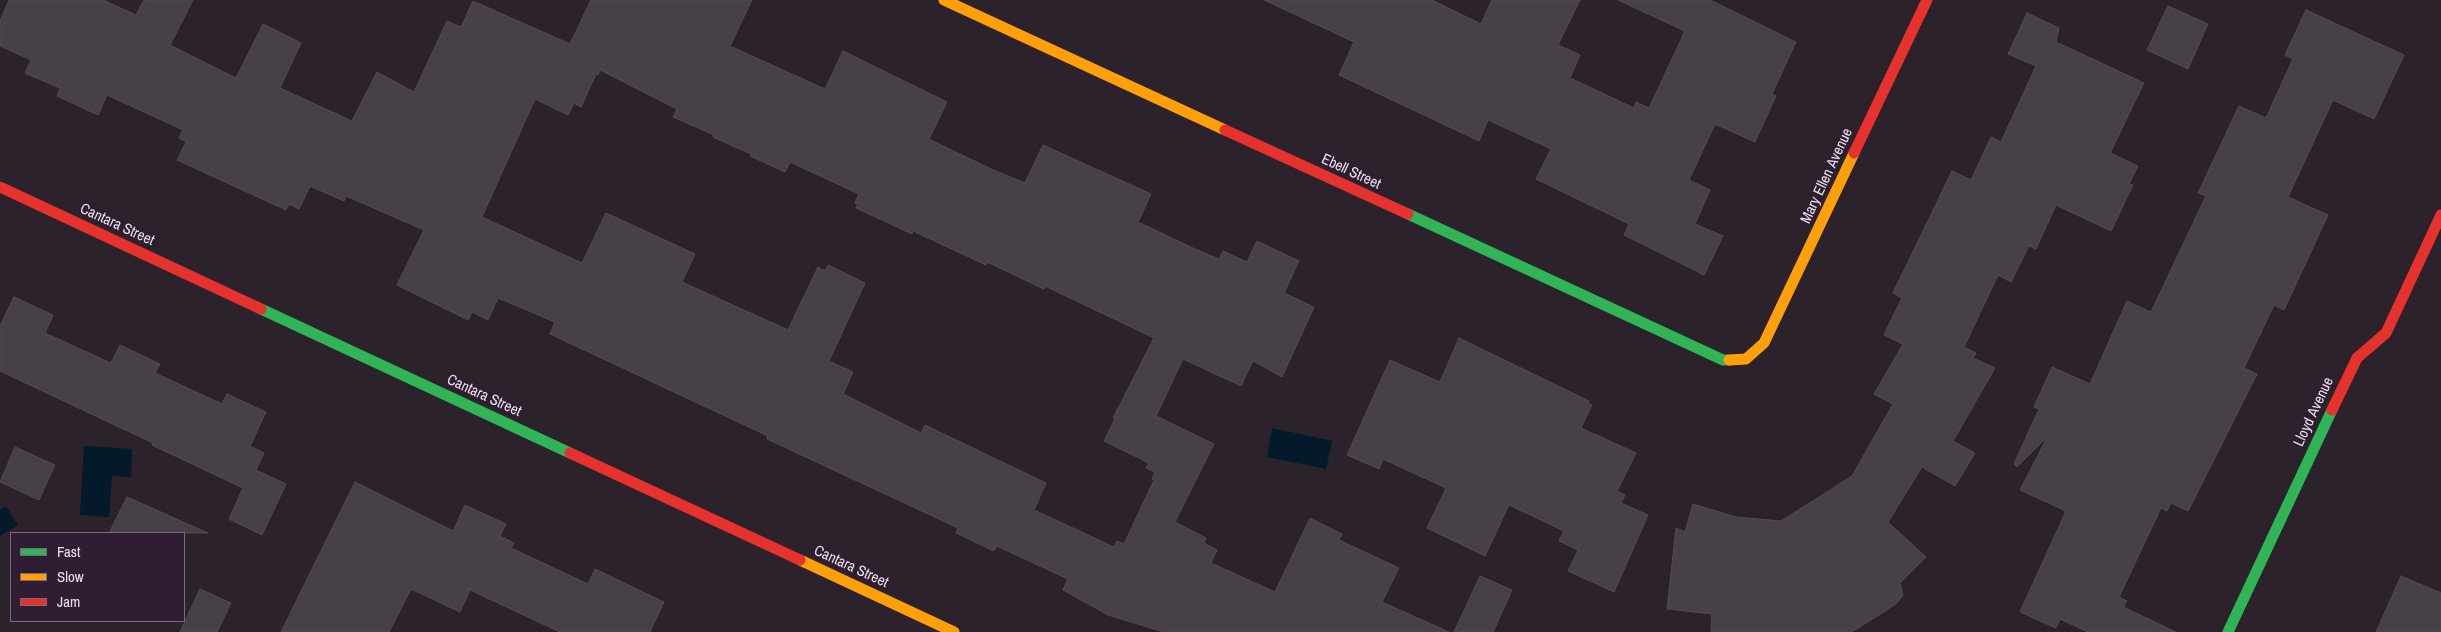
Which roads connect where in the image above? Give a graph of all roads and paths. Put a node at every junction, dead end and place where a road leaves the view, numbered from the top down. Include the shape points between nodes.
1 (944, 0) edge
2 (1927, 0) edge
3 (0, 187) edge
4 (2441, 215) edge
5 (1746, 359) joint
6 (954, 632) edge
7 (2228, 632) edge

1 - 5 street, Ebell Street via 1723,360
2 - 5 street, Mary Ellen Avenue via 1764,343
3 - 6 street, Cantara Street
4 - 7 street, Lloyd Avenue via 2386,333 2357,358

